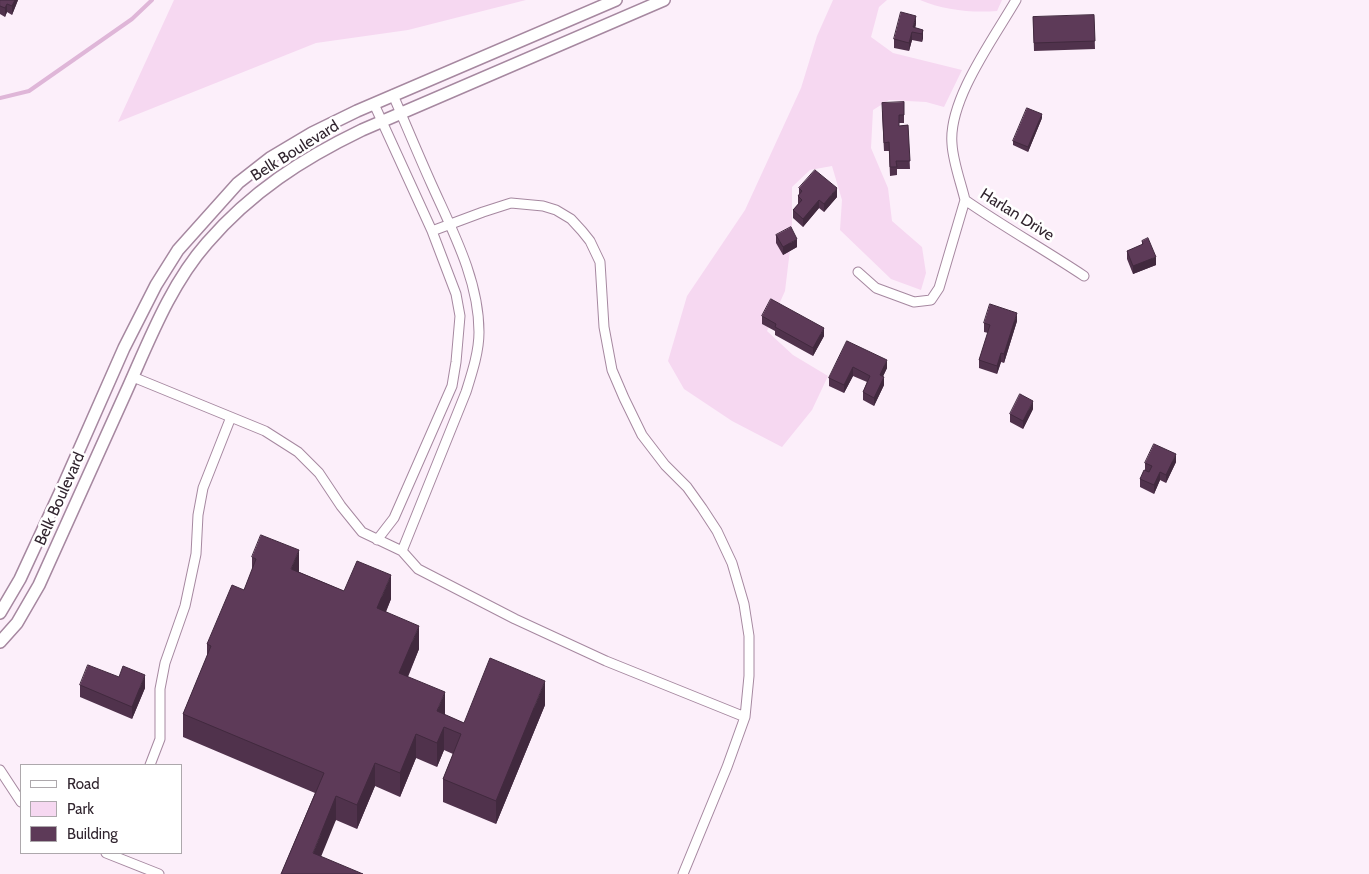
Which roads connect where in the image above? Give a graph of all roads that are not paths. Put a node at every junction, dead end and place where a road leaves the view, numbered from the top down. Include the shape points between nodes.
1 (616, 0) edge
2 (664, 0) edge
3 (1016, 0) edge
4 (393, 95) junction
5 (374, 104) junction
6 (401, 113) junction
7 (381, 122) junction
8 (965, 200) junction
9 (450, 225) junction
10 (432, 231) junction
11 (858, 272) dead end
12 (1084, 276) dead end
13 (133, 377) junction
14 (231, 417) junction
15 (377, 540) junction
16 (402, 551) junction
17 (0, 613) edge
18 (0, 642) edge
19 (745, 716) junction
20 (150, 764) edge
21 (0, 770) edge
22 (20, 800) edge
23 (111, 854) edge
24 (159, 874) edge
25 (683, 874) edge

1 - 4 street, Belk Boulevard
2 - 6 street, Belk Boulevard
3 - 8 street, Harlan Drive via 968,81 953,118 952,144
4 - 5 street, Belk Boulevard
4 - 6 street
5 - 7 street
5 - 17 street, Belk Boulevard via 312,133 270,158 238,184 178,250 124,348 20,579
6 - 7 street, Belk Boulevard
6 - 9 street
7 - 10 street
7 - 13 street, Belk Boulevard via 331,145 250,198 207,243 181,278
8 - 11 street via 939,288 931,300 914,302 876,288
8 - 12 street, Harlan Drive
9 - 10 street
9 - 16 street via 475,301 479,333 466,392
9 - 19 street via 511,203 543,206 571,219 590,241 600,262 604,327 612,370 624,398 642,435 702,508 732,563 749,636
10 - 15 street via 456,294 460,316 452,386 394,518
13 - 14 street
13 - 18 street, Belk Boulevard via 40,585 17,623
14 - 15 street via 265,431 298,452 319,473 352,522
14 - 20 street via 203,488 196,554 185,606 165,663 160,688 160,739
15 - 16 street
16 - 19 street via 418,569 515,619 606,661
19 - 25 street
21 - 22 street
23 - 24 street

